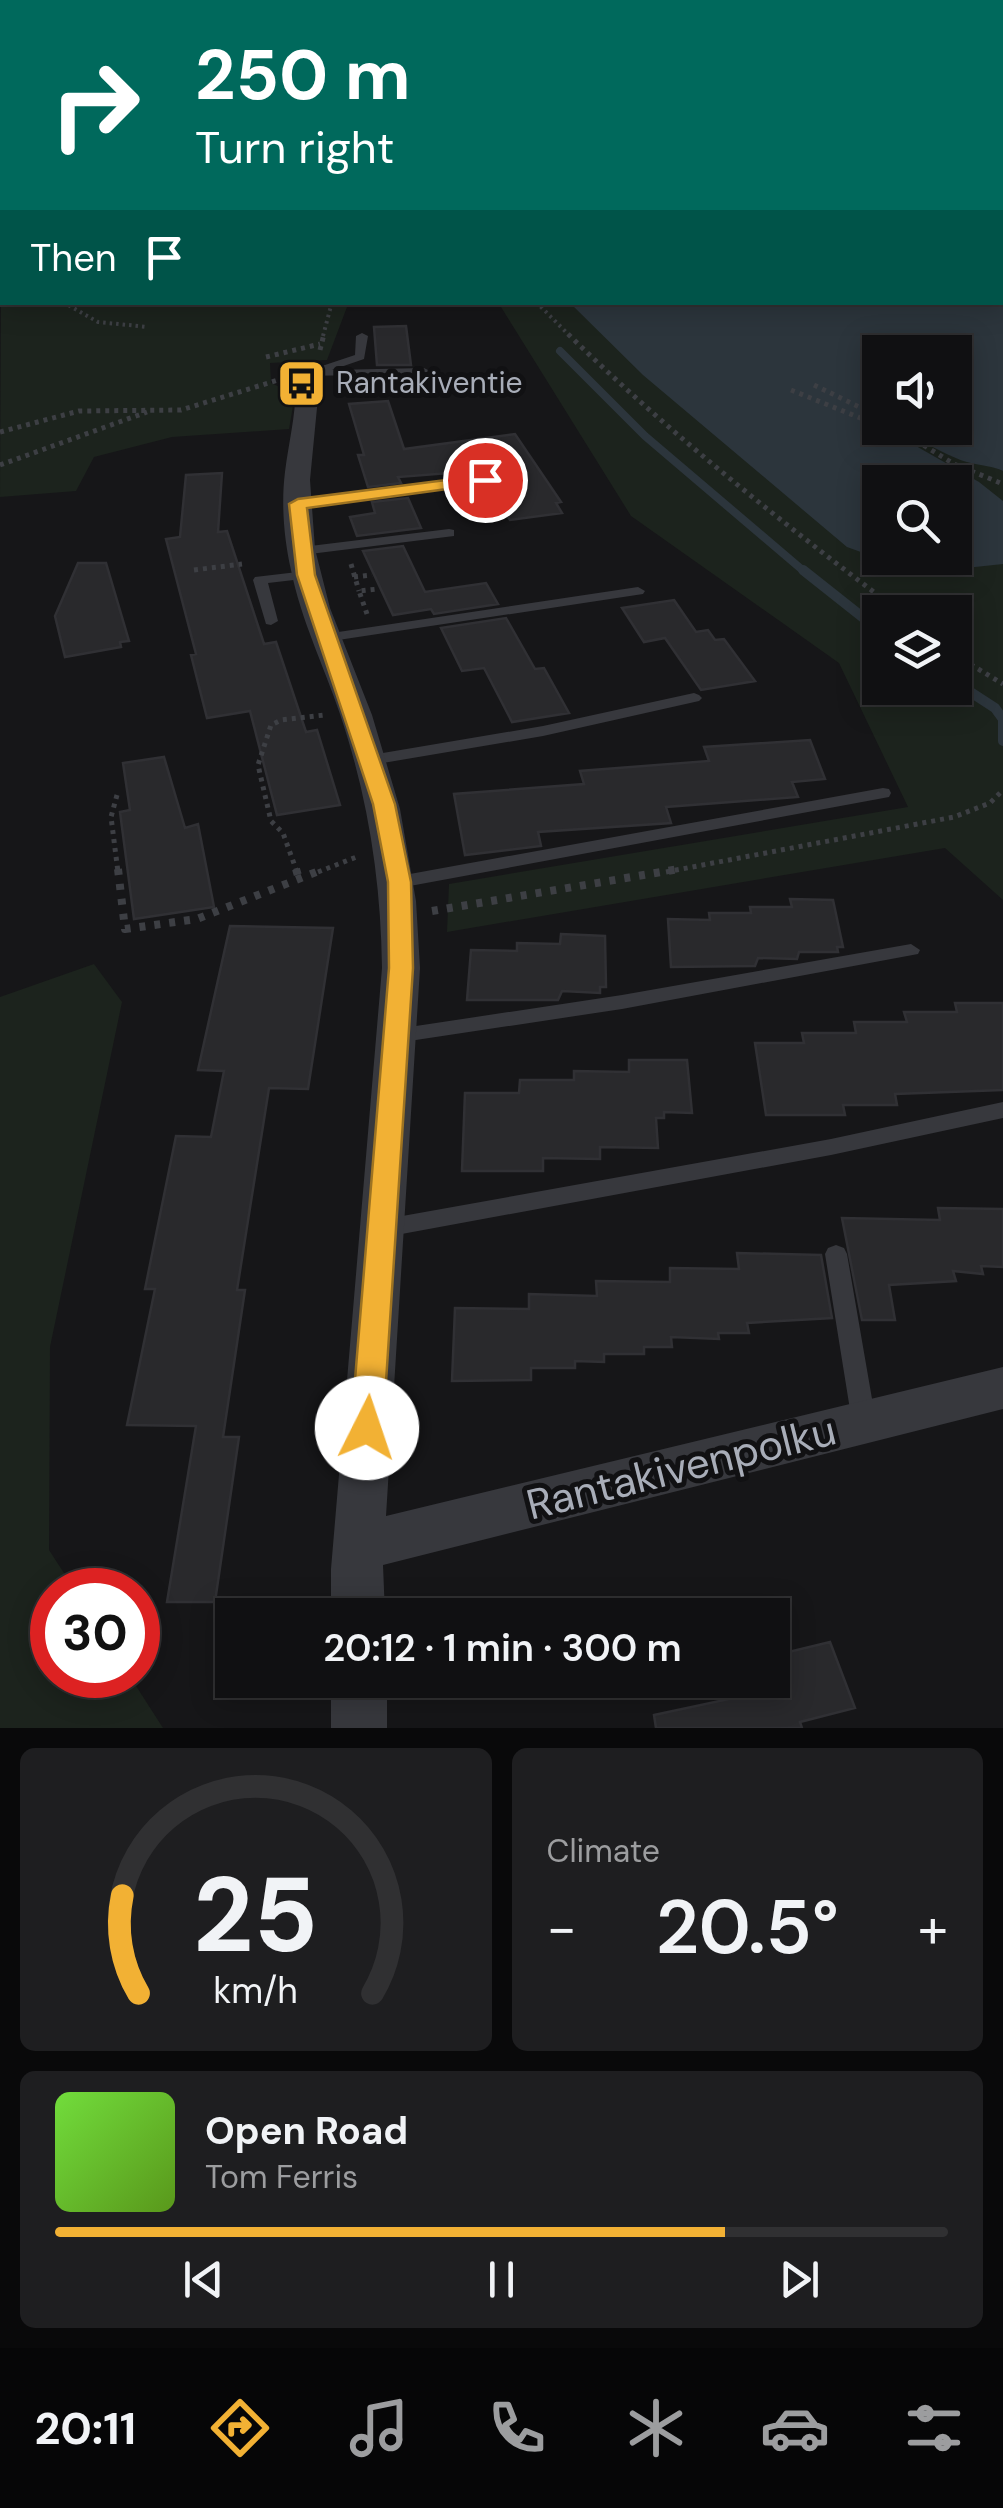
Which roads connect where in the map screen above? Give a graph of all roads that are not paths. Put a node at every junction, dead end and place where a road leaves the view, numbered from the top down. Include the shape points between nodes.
1 (362, 336) dead end
2 (424, 371) dead end
3 (306, 374) junction
4 (512, 476) dead end
5 (472, 483) junction
6 (298, 504) junction
7 (487, 504) dead end
8 (450, 534) dead end
9 (304, 563) junction
10 (638, 591) dead end
11 (271, 621) dead end
12 (326, 638) junction
13 (694, 698) dead end
14 (370, 760) junction
15 (883, 793) dead end
16 (400, 899) junction
17 (910, 950) dead end
18 (396, 1036) junction
19 (1003, 1110) edge
20 (380, 1229) junction
21 (836, 1254) dead end
22 (1003, 1388) edge
23 (864, 1422) junction
24 (359, 1547) junction
25 (358, 1598) edge
26 (359, 1698) edge
27 (359, 1728) edge

1 - 3 lane via 360,357
2 - 3 lane
3 - 6 street via 310,392
4 - 5 lane
5 - 6 lane
5 - 7 lane
6 - 9 street
8 - 9 lane
9 - 11 lane via 259,575
9 - 12 street
10 - 12 lane
12 - 14 street
13 - 14 lane
14 - 16 street
15 - 16 lane
16 - 18 street
17 - 18 lane
18 - 20 street
19 - 20 lane
20 - 24 street
21 - 23 lane
22 - 23 street, Rantakivenpolku
23 - 24 street, Rantakivenpolku
24 - 25 street
26 - 27 street

